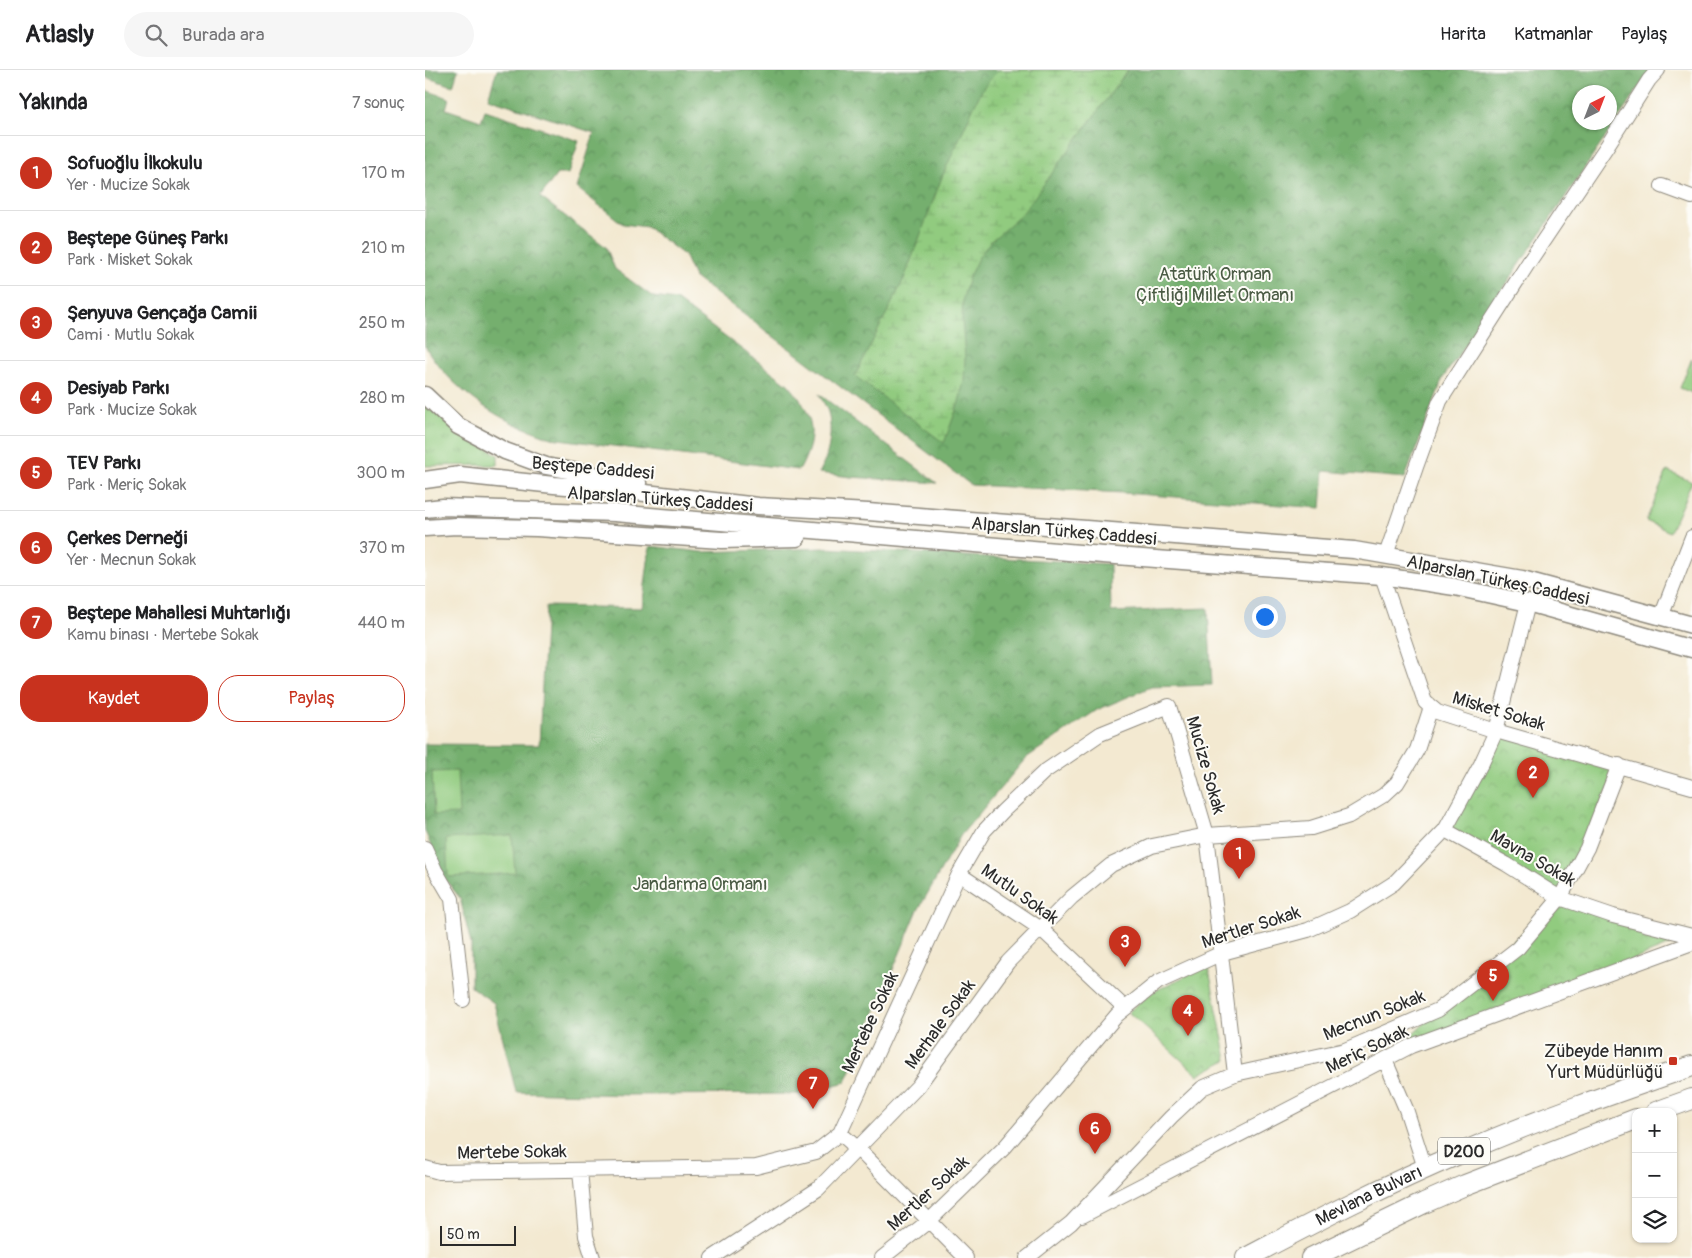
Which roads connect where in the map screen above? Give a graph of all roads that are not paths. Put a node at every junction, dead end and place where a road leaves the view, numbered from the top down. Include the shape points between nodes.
1 (1658, 70) edge
2 (1662, 186) dead end
3 (1692, 197) edge
4 (425, 395) edge
5 (425, 480) edge
6 (758, 506) junction
7 (425, 509) edge
8 (425, 528) edge
9 (860, 534) junction
10 (1692, 537) edge
11 (1386, 555) junction
12 (1382, 576) junction
13 (1528, 604) junction
14 (1661, 617) junction
15 (1692, 626) edge
16 (1692, 649) edge
17 (1169, 706) joint
18 (1431, 707) junction
19 (1496, 731) junction
20 (1619, 766) junction
21 (1692, 787) edge
22 (1445, 830) junction
23 (1207, 835) junction
24 (425, 848) edge
25 (959, 874) junction
26 (1560, 898) junction
27 (1041, 929) junction
28 (1692, 936) edge
29 (1692, 943) edge
30 (1222, 953) junction
31 (463, 1000) dead end
32 (1125, 1008) junction
33 (1385, 1060) junction
34 (1692, 1066) edge
35 (1235, 1074) junction
36 (1692, 1098) edge
37 (1666, 1108) edge
38 (1632, 1121) edge
39 (840, 1132) junction
40 (858, 1148) junction
41 (425, 1168) edge
42 (1425, 1168) junction
43 (581, 1170) junction
44 (930, 1220) junction
45 (1074, 1220) junction
46 (593, 1258) edge
47 (712, 1258) edge
48 (882, 1258) edge
49 (966, 1258) edge
50 (1027, 1258) edge
51 (1245, 1258) edge
52 (1311, 1258) edge

1 - 11 street via 1440,401
2 - 3 street
4 - 6 main road via 458,426 473,435 546,466
5 - 6 main road, Beştepe Caddesi via 460,475
6 - 11 main road, Alparslan Türkeş Caddesi via 1344,549
7 - 9 main road, Alparslan Türkeş Caddesi via 615,514
8 - 9 main road via 537,528 722,540
9 - 12 main road, Alparslan Türkeş Caddesi
10 - 14 street
11 - 14 main road, Alparslan Türkeş Caddesi via 1522,579
12 - 13 main road, Alparslan Türkeş Caddesi via 1455,587
12 - 18 street, Misket Sokak via 1425,702
13 - 16 main road, Alparslan Türkeş Caddesi
13 - 19 street, Mertler Sokak
14 - 15 main road, Alparslan Türkeş Caddesi
17 - 23 street, Mucize Sokak
17 - 25 street, Mertebe Sokak via 1100,734 1045,772 984,831
18 - 19 street, Misket Sokak via 1437,712
18 - 23 street, Merhale Sokak via 1417,750 1397,783 1365,807 1349,816 1311,828
19 - 20 street, Misket Sokak
19 - 22 street, Mertler Sokak
20 - 21 street, Misket Sokak
20 - 26 street, Mecnun Sokak via 1587,848
22 - 26 street, Mavna Sokak
22 - 30 street, Mertler Sokak via 1395,884 1351,911 1308,930
23 - 27 street, Merhale Sokak via 1151,846 1111,865 1072,897
23 - 30 street, Mucize Sokak
24 - 31 street via 452,899
25 - 27 street, Mutlu Sokak
25 - 39 street, Mertebe Sokak
26 - 28 street, Mavna Sokak via 1613,916
26 - 35 street, Mecnun Sokak via 1518,948 1438,1010 1345,1050
27 - 32 street, Mutlu Sokak
27 - 40 street, Merhale Sokak via 1009,962 918,1086
29 - 33 street, Meriç Sokak via 1411,1046
30 - 32 street, Mertler Sokak via 1158,982
30 - 35 street, Mucize Sokak
32 - 44 street, Mertler Sokak via 1005,1147
33 - 42 street via 1406,1109
33 - 45 street, Meriç Sokak
34 - 42 highway, Mevlana Bulvarı / D200 via 1503,1135
35 - 45 street, Mecnun Sokak via 1202,1088
36 - 37 highway
38 - 52 highway, Mevlana Bulvarı / D200 via 1465,1185
39 - 40 street
39 - 43 street, Mertebe Sokak via 817,1152 756,1167
40 - 44 street
40 - 47 street, Merhale Sokak via 818,1188
41 - 43 street, Mertebe Sokak via 439,1172
42 - 51 highway, Mevlana Bulvarı / D200
43 - 46 street via 587,1236
44 - 48 street, Mertler Sokak
44 - 49 street
45 - 50 street, Mecnun Sokak

